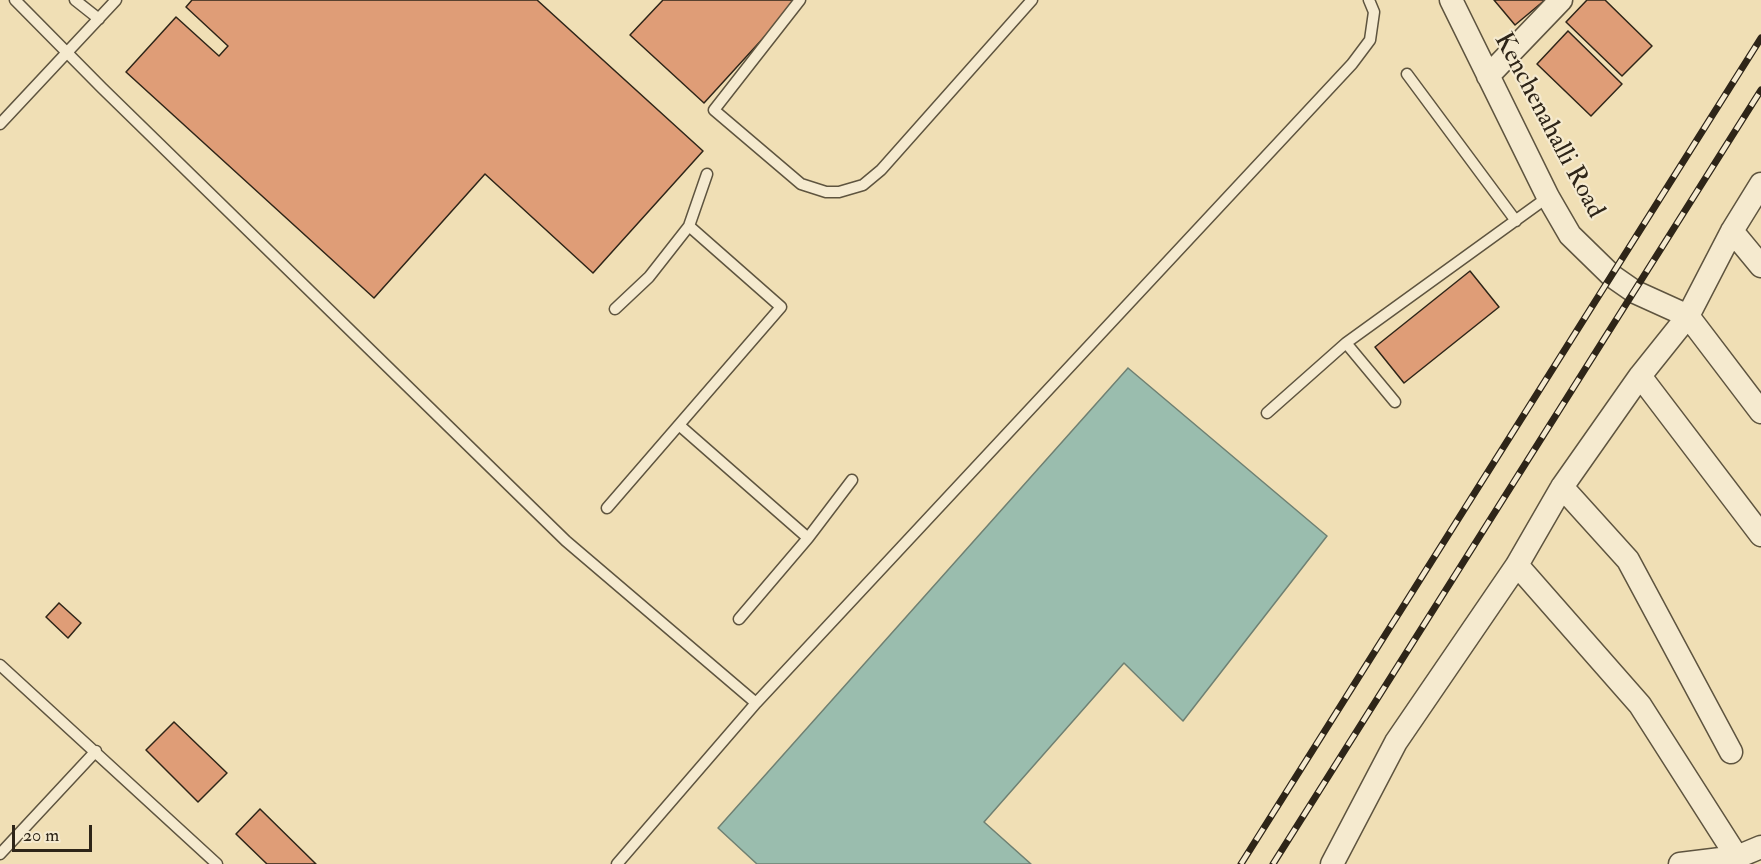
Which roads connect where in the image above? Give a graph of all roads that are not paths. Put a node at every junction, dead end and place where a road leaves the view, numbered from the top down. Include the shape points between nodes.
1 (15, 0) edge
2 (75, 0) edge
3 (116, 0) edge
4 (800, 0) edge
5 (1032, 0) edge
6 (1369, 0) edge
7 (1451, 0) edge
8 (1561, 0) edge
9 (99, 19) junction
10 (67, 53) junction
11 (1407, 74) dead end
12 (1488, 76) junction
13 (0, 124) edge
14 (707, 174) dead end
15 (1761, 184) edge
16 (1548, 197) junction
17 (1516, 220) junction
18 (689, 226) junction
19 (1732, 231) junction
20 (1761, 267) edge
21 (615, 309) dead end
22 (1688, 316) junction
23 (1346, 343) junction
24 (1640, 376) junction
25 (1395, 402) dead end
26 (1761, 412) edge
27 (1267, 413) dead end
28 (679, 425) junction
29 (852, 480) dead end
30 (1562, 487) junction
31 (607, 508) dead end
32 (1761, 535) edge
33 (808, 538) junction
34 (1517, 565) junction
35 (740, 619) dead end
36 (0, 665) edge
37 (756, 703) junction
38 (96, 752) junction
39 (1731, 752) dead end
40 (1761, 847) edge
41 (0, 854) edge
42 (1737, 856) junction
43 (217, 864) edge
44 (617, 864) edge
45 (1332, 864) edge
46 (1680, 864) edge

1 - 10 lane
2 - 9 lane
3 - 9 lane
4 - 5 lane via 714,110 801,184 839,192 863,185 881,170
6 - 37 lane via 1374,12 1370,40 1352,64
7 - 12 street, Kenchenahalli Road
8 - 12 street
9 - 10 lane
10 - 13 lane
10 - 37 lane via 566,541
11 - 17 lane
12 - 16 street, Kenchenahalli Road
14 - 18 lane
15 - 19 street
16 - 17 lane
16 - 22 street, Kenchenahalli Road via 1570,236 1612,276
17 - 23 lane
18 - 21 lane via 649,277
18 - 28 lane via 781,307
19 - 20 street
19 - 22 street
22 - 24 street
22 - 26 street, Kenchenahalli Road
23 - 25 lane
23 - 27 lane
24 - 30 street
24 - 32 street
28 - 31 lane
28 - 33 lane
29 - 33 lane
30 - 34 street
30 - 39 street via 1628,560
33 - 35 lane
34 - 42 street via 1640,705
34 - 45 street via 1396,742
36 - 38 lane
37 - 44 lane
38 - 41 lane
38 - 43 lane
40 - 42 street
42 - 46 street

